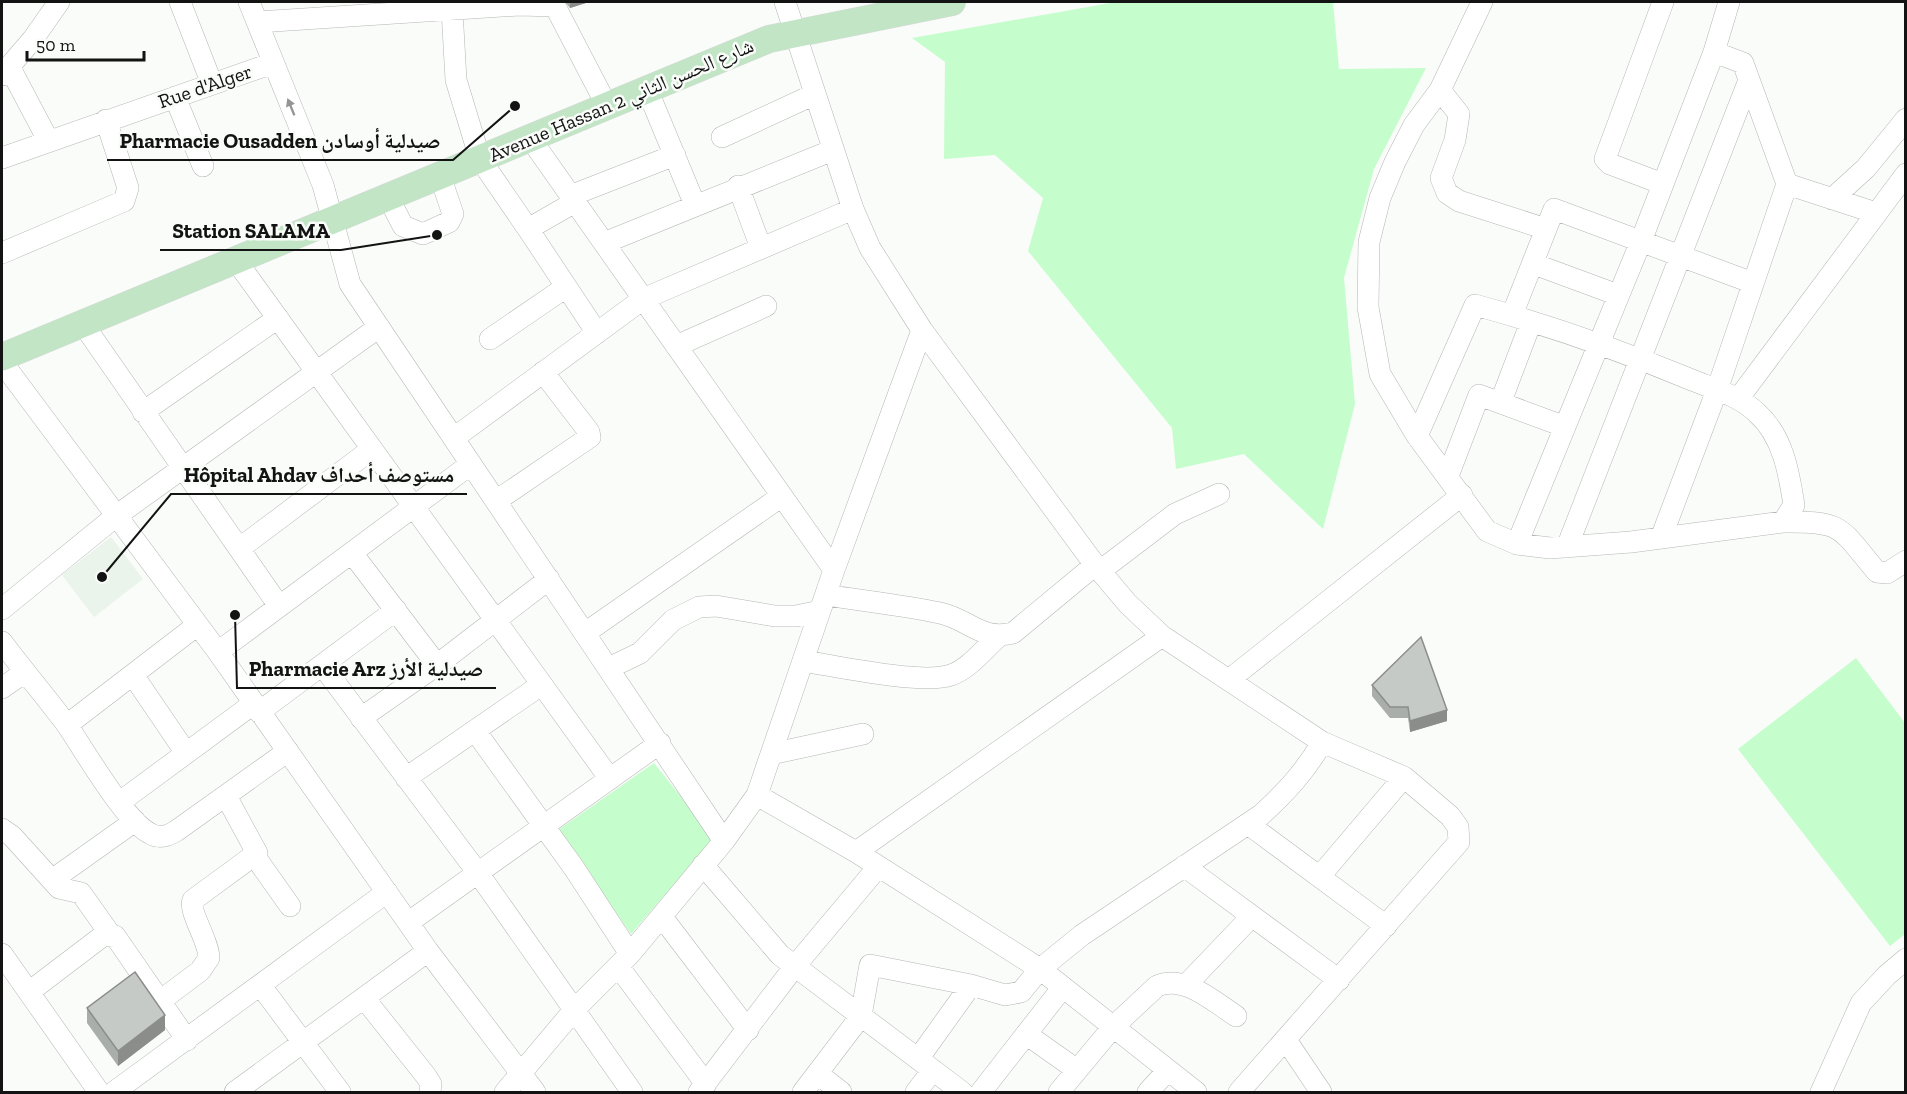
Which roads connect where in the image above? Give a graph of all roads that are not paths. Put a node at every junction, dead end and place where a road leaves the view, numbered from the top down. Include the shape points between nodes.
1 (59, 2) edge
2 (180, 2) edge
3 (249, 2) edge
4 (785, 2) edge
5 (952, 2) edge
6 (1482, 2) edge
7 (1663, 2) edge
8 (1729, 2) edge
9 (475, 4) edge
10 (554, 4) edge
11 (423, 7) edge
12 (369, 9) edge
13 (316, 10) edge
14 (452, 10) junction
15 (258, 22) junction
16 (795, 31) junction
17 (1714, 52) junction
18 (273, 63) junction
19 (6, 71) edge
20 (1749, 80) junction
21 (212, 84) junction
22 (647, 89) junction
23 (1440, 90) junction
24 (815, 94) junction
25 (175, 97) junction
26 (607, 106) junction
27 (1905, 119) edge
28 (106, 120) junction
29 (722, 137) dead end
30 (530, 138) junction
31 (48, 140) junction
32 (833, 150) junction
33 (675, 155) junction
34 (2, 158) edge
35 (480, 159) junction
36 (203, 166) dead end
37 (1905, 174) edge
38 (440, 176) junction
39 (1663, 184) junction
40 (1787, 184) junction
41 (738, 186) junction
42 (388, 197) junction
43 (1832, 198) junction
44 (573, 199) junction
45 (695, 205) junction
46 (853, 209) junction
47 (1876, 213) junction
48 (332, 221) junction
49 (528, 229) junction
50 (1546, 229) junction
51 (1641, 241) junction
52 (604, 243) junction
53 (761, 248) junction
54 (2, 253) edge
55 (1682, 256) junction
56 (235, 259) junction
57 (1534, 264) junction
58 (1753, 283) junction
59 (566, 287) junction
60 (1618, 295) junction
61 (643, 299) junction
62 (766, 306) dead end
63 (278, 318) junction
64 (1522, 319) junction
65 (83, 324) junction
66 (379, 327) junction
67 (922, 330) junction
68 (597, 333) junction
69 (490, 339) dead end
70 (1597, 345) junction
71 (676, 346) junction
72 (2, 357) edge
73 (1641, 359) junction
74 (2, 362) edge
75 (317, 372) junction
76 (543, 372) junction
77 (1717, 390) junction
78 (1738, 399) junction
79 (1500, 401) junction
80 (143, 412) junction
81 (1563, 426) junction
82 (1417, 436) junction
83 (454, 438) junction
84 (372, 449) junction
85 (471, 464) junction
86 (183, 468) junction
87 (1448, 476) junction
88 (1219, 494) dead end
89 (1462, 495) junction
90 (782, 496) junction
91 (496, 501) junction
92 (414, 507) junction
93 (116, 516) junction
94 (1783, 522) junction
95 (1661, 538) junction
96 (1517, 544) junction
97 (1567, 547) junction
98 (240, 548) junction
99 (352, 553) junction
100 (1905, 561) edge
101 (1098, 568) junction
102 (834, 570) junction
103 (549, 579) junction
104 (823, 603) junction
105 (279, 606) junction
106 (2, 609) edge
107 (396, 610) junction
108 (495, 621) junction
109 (196, 626) junction
110 (585, 633) junction
111 (1162, 636) junction
112 (998, 637) junction
113 (2, 642) edge
114 (218, 652) junction
115 (802, 661) junction
116 (322, 665) junction
117 (437, 665) junction
118 (609, 668) junction
119 (25, 672) junction
120 (133, 675) junction
121 (1230, 679) junction
122 (541, 686) junction
123 (2, 688) edge
124 (256, 708) junction
125 (361, 718) junction
126 (67, 725) junction
127 (476, 732) junction
128 (863, 734) dead end
129 (1322, 742) junction
130 (660, 743) junction
131 (288, 751) junction
132 (186, 753) junction
133 (771, 754) junction
134 (1404, 777) junction
135 (406, 778) junction
136 (610, 779) junction
137 (757, 795) junction
138 (226, 796) junction
139 (120, 802) junction
140 (135, 821) junction
141 (1248, 824) junction
142 (544, 826) junction
143 (2, 830) edge
144 (724, 841) junction
145 (856, 852) junction
146 (254, 855) junction
147 (703, 865) junction
148 (1184, 866) junction
149 (878, 867) junction
150 (478, 873) junction
151 (1320, 876) junction
152 (52, 880) junction
153 (387, 892) junction
154 (290, 906) dead end
155 (662, 916) junction
156 (1252, 916) junction
157 (409, 922) junction
158 (1386, 926) junction
159 (110, 934) junction
160 (428, 951) junction
161 (2, 954) edge
162 (1905, 959) edge
163 (624, 960) junction
164 (795, 966) junction
165 (1040, 969) junction
166 (1339, 980) junction
167 (970, 985) junction
168 (1186, 985) junction
169 (261, 987) junction
170 (1063, 987) junction
171 (29, 992) junction
172 (364, 998) junction
173 (160, 1001) junction
174 (575, 1009) junction
175 (861, 1016) junction
176 (1236, 1016) dead end
177 (1113, 1027) junction
178 (748, 1030) junction
179 (1026, 1034) junction
180 (187, 1040) junction
181 (1286, 1040) junction
182 (303, 1042) junction
183 (926, 1065) junction
184 (1077, 1070) junction
185 (1168, 1070) junction
186 (520, 1074) junction
187 (818, 1074) junction
188 (702, 1088) edge
189 (99, 1092) edge
190 (114, 1092) edge
191 (235, 1092) edge
192 (337, 1092) edge
193 (430, 1092) edge
194 (505, 1092) edge
195 (535, 1092) edge
196 (632, 1092) edge
197 (803, 1092) edge
198 (841, 1092) edge
199 (916, 1092) edge
200 (962, 1092) edge
201 (981, 1092) edge
202 (1059, 1092) edge
203 (1148, 1092) edge
204 (1196, 1092) edge
205 (1239, 1092) edge
206 (1321, 1092) edge
207 (1821, 1092) edge

1 - 19 street
2 - 21 street
3 - 15 street
4 - 16 street
5 - 16 main road, Avenue Hassan 2 شارع الحسن الثاني
6 - 23 street
7 - 39 street via 1605,159
8 - 17 street
9 - 10 street
9 - 14 street
10 - 26 street
11 - 12 street
11 - 14 street
12 - 13 street
13 - 15 street
14 - 35 street via 456,80
15 - 18 street
16 - 22 main road, Avenue Hassan 2 شارع الحسن الثاني
16 - 24 street
17 - 20 street via 1743,63
17 - 39 street
18 - 21 street, Rue d'Alger
48 -> 18 street via 323,184
19 - 31 street
20 - 40 street
20 - 55 street
21 - 25 street, Rue d'Alger
22 - 26 main road, Avenue Hassan 2 شارع الحسن الثاني
22 - 33 street
23 - 50 street via 1459,114 1455,140 1440,178 1447,193 1459,201
23 - 82 street via 1414,125 1395,162 1380,198 1369,242 1368,307 1380,374
24 - 29 street
24 - 32 street
25 - 28 street, Rue d'Alger
25 - 36 street
26 - 30 main road, Avenue Hassan 2 شارع الحسن الثاني
27 - 43 street via 1866,168
28 - 31 street, Rue d'Alger
28 - 54 street via 128,189 124,201
30 - 35 main road, Avenue Hassan 2 شارع الحسن الثاني
30 - 44 street
31 - 34 street, Rue d'Alger
32 - 41 street
32 - 46 street
33 - 44 street
33 - 45 street
35 - 38 main road, Avenue Hassan 2 شارع الحسن الثاني
35 - 49 street
37 - 47 street
38 - 42 main road, Avenue Hassan 2 شارع الحسن الثاني
38 - 42 street via 453,214 449,222 423,234 403,226
39 - 51 street
40 - 43 street
40 - 58 street
41 - 45 street
41 - 53 street
42 - 48 main road, Avenue Hassan 2 شارع الحسن الثاني
43 - 47 street
44 - 49 street
44 - 52 street
45 - 52 street
46 - 53 street
46 - 67 street via 870,248
47 - 78 street
48 - 56 main road, Avenue Hassan 2 شارع الحسن الثاني
48 - 66 street via 350,284
49 - 59 street
50 - 51 street via 1554,209
50 - 57 street
51 - 55 street
51 - 60 street
52 - 61 street
53 - 61 street
55 - 58 street
55 - 73 street
56 - 63 street
56 - 65 main road, Avenue Hassan 2 شارع الحسن الثاني
57 - 60 street
57 - 64 street
58 - 77 street
59 - 68 street
59 - 69 street
60 - 70 street
61 - 68 street
61 - 71 street
62 - 71 street
63 - 75 street
63 - 80 street
64 - 70 street
64 - 79 street
64 - 82 street via 1475,305
65 - 72 main road, Avenue Hassan 2 شارع الحسن الثاني
65 - 80 street
66 - 75 street
66 - 83 street
67 - 101 street
67 - 102 street
68 - 76 street
70 - 73 street
70 - 81 street
71 - 90 street
73 - 77 street
73 - 97 street
74 - 93 street
75 - 84 street
75 - 86 street
76 - 83 street
76 - 91 street via 590,437
77 - 78 street
77 - 95 street
78 - 94 street via 1758,413 1776,436 1794,505
79 - 81 street
79 - 87 street via 1484,395 1477,398
80 - 86 street
81 - 96 street
82 - 87 street
83 - 85 street
84 - 92 street
84 - 98 street
85 - 91 street
85 - 92 street
86 - 93 street
86 - 98 street
87 - 89 street
88 - 101 street via 1175,514
89 - 96 street via 1487,531
89 - 121 street
90 - 102 street
90 - 110 street
91 - 103 street
92 - 99 street
92 - 108 street
93 - 106 street
93 - 109 street
94 - 95 street
94 - 100 street via 1833,525 1877,572 1887,573
95 - 97 street
96 - 97 street
98 - 105 street
99 - 105 street
99 - 107 street
101 - 111 street
101 - 112 street via 1013,633
102 - 104 street
103 - 108 street
103 - 110 street
104 - 112 street via 942,613
104 - 115 street
104 - 118 street via 796,616 699,607 673,620 640,653
105 - 114 street
107 - 116 street
107 - 117 street
108 - 117 street
108 - 122 street
109 - 114 street
109 - 120 street
110 - 118 street
111 - 121 street
111 - 145 street
112 - 115 street via 967,666 951,675 926,679
113 - 119 street
114 - 124 street
115 - 133 street
116 - 124 street
116 - 125 street
117 - 125 street
118 - 130 street
119 - 123 street
119 - 126 street
120 - 126 street
120 - 132 street
121 - 129 street
122 - 127 street
122 - 136 street
124 - 131 street
124 - 132 street
125 - 135 street
126 - 139 street
127 - 135 street
127 - 142 street
128 - 133 street
129 - 134 street
129 - 141 street via 1310,763 1281,796
130 - 136 street
130 - 144 street
131 - 138 street
131 - 153 street
132 - 139 street
133 - 137 street
134 - 151 street
134 - 158 street via 1450,816 1458,827 1459,842
135 - 150 street
136 - 142 street
137 - 144 street
137 - 145 street
138 - 140 street via 167,836 149,834
138 - 146 street via 256,850
139 - 140 street
140 - 152 street
141 - 148 street
141 - 151 street
142 - 150 street
142 - 163 street
143 - 152 street
144 - 147 street
145 - 149 street
146 - 154 street
146 - 173 street via 193,900 191,909 205,936 209,958 200,971
147 - 155 street
147 - 164 street via 780,955
148 - 156 street
148 - 165 street via 1082,935
149 - 164 street
149 - 165 street
150 - 157 street
150 - 174 street
151 - 158 street
152 - 159 street via 59,888 81,893
153 - 157 street
153 - 169 street
155 - 163 street
155 - 178 street
156 - 166 street
156 - 168 street
157 - 160 street
158 - 166 street
159 - 171 street
159 - 173 street
160 - 172 street
160 - 186 street
161 - 171 street
162 - 207 street via 1861,1003
163 - 174 street
163 - 188 street
164 - 175 street
164 - 178 street
165 - 167 street via 1017,994 1005,995
165 - 170 street
166 - 181 street
167 - 175 street via 870,965
167 - 183 street
168 - 176 street
168 - 177 street via 1177,982 1157,986
169 - 180 street
169 - 182 street
170 - 177 street
170 - 179 street
171 - 189 street
172 - 182 street
172 - 193 street via 426,1076
173 - 180 street
174 - 186 street
174 - 196 street
175 - 183 street
175 - 187 street
177 - 184 street
177 - 185 street
178 - 188 street
179 - 184 street
179 - 201 street
180 - 190 street
181 - 205 street
181 - 206 street
182 - 191 street
182 - 192 street
183 - 199 street
183 - 200 street
184 - 202 street
185 - 203 street
185 - 204 street
186 - 194 street
186 - 195 street
187 - 197 street
187 - 198 street

